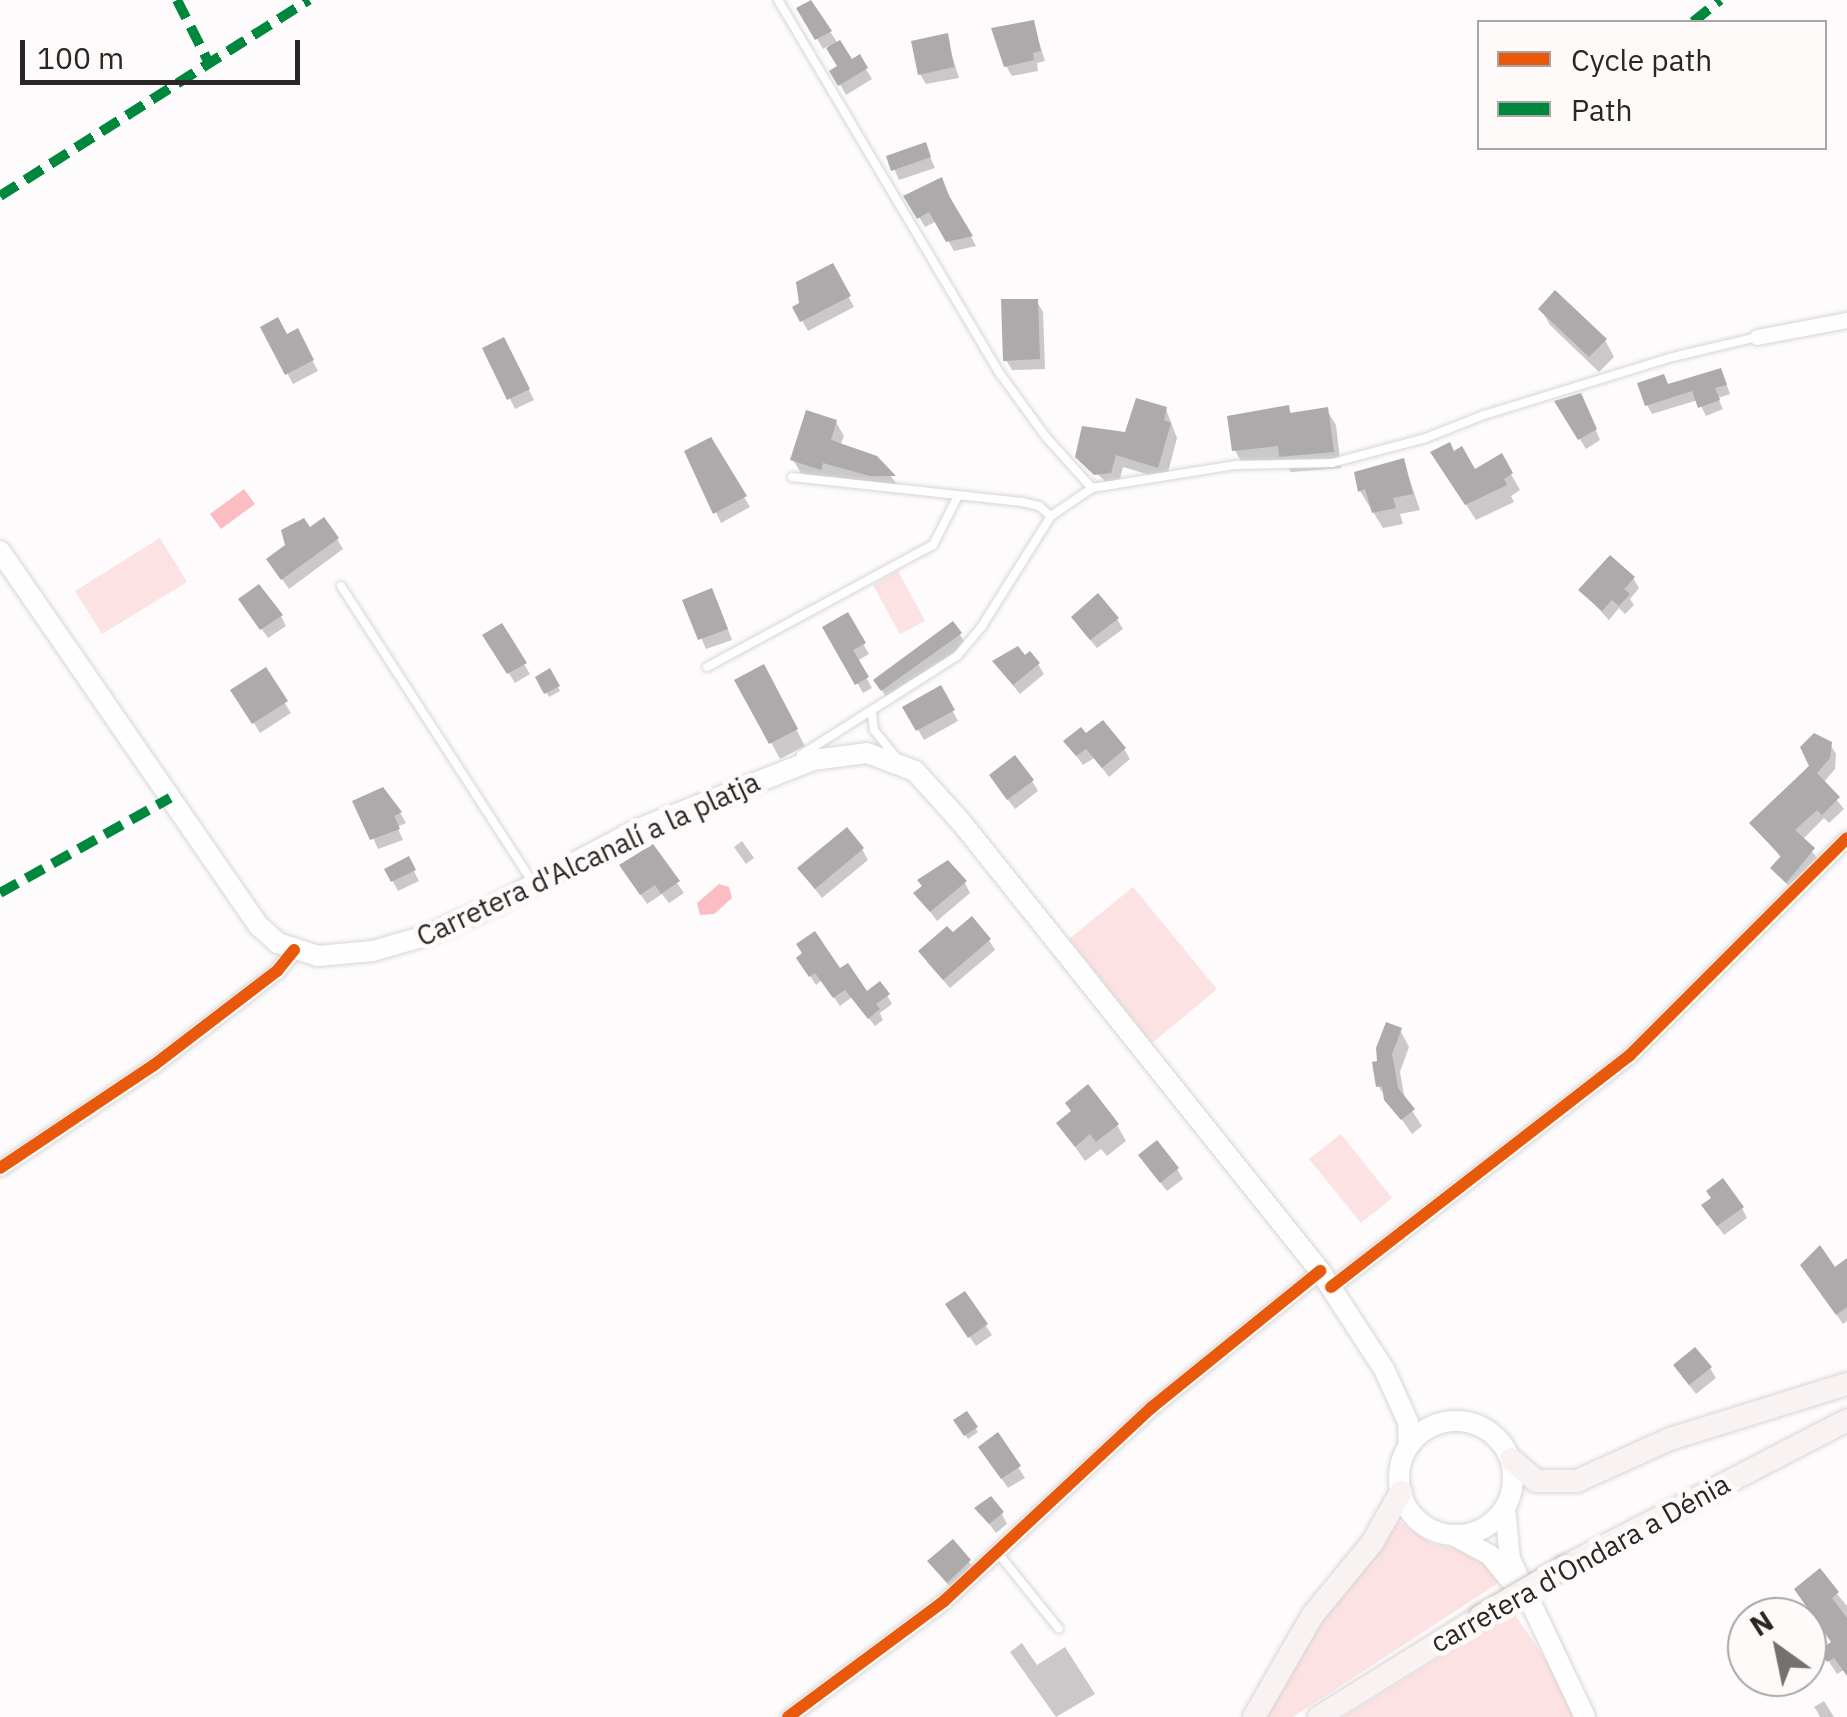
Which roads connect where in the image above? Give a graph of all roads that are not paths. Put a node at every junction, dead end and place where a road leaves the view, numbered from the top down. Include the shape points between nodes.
1 (778, 0) edge
2 (1847, 320) edge
3 (1757, 336) joint
4 (792, 477) dead end
5 (1092, 488) junction
6 (958, 496) junction
7 (1051, 516) junction
8 (0, 551) edge
9 (341, 586) dead end
10 (707, 667) dead end
11 (872, 712) junction
12 (915, 772) junction
13 (755, 782) junction
14 (1847, 838) edge
15 (535, 884) junction
16 (294, 950) junction
17 (0, 1168) edge
18 (1326, 1279) junction
19 (1384, 1370) junction
20 (1847, 1384) edge
21 (1451, 1420) junction
22 (1847, 1420) edge
23 (1409, 1446) junction
24 (1511, 1459) junction
25 (1400, 1492) junction
26 (1506, 1508) junction
27 (1453, 1535) junction
28 (998, 1553) junction
29 (1534, 1614) junction
30 (1058, 1628) dead end
31 (788, 1717) edge
32 (1254, 1717) edge
33 (1318, 1717) edge
34 (1585, 1717) edge

1 - 5 lane via 1001,375
2 - 3 street
3 - 5 lane via 1332,462 1236,465
4 - 6 lane
5 - 7 lane
6 - 7 lane via 1022,502
6 - 10 lane via 933,545
7 - 11 lane via 969,645
8 - 16 main road via 244,906
9 - 15 lane
11 - 12 lane via 874,730
11 - 13 lane
12 - 13 main road, Carretera d'Alcanalí a la platja via 879,756 844,754
12 - 18 main road, Carretera d'Alcanalí a la platja
13 - 15 main road, Carretera d'Alcanalí a la platja via 638,830
14 - 18 street via 1629,1056
15 - 16 main road, Carretera d'Alcanalí a la platja via 404,944 344,955
16 - 17 street via 278,971 154,1065
18 - 19 main road, Carretera d'Alcanalí a la platja
18 - 28 street via 1151,1408
19 - 21 main road, Carretera d'Alcanalí a la platja via 1418,1408
19 - 23 main road, Carretera d'Alcanalí a la platja via 1408,1422
20 - 24 main road via 1656,1444 1577,1481 1536,1481
21 - 23 main road via 1420,1433
21 - 24 main road via 1487,1429
22 - 33 main road, carretera d'Ondara a Dénia, bridge via 1564,1568
23 - 25 main road
24 - 26 main road
25 - 27 main road via 1420,1522
25 - 32 main road via 1372,1542 1312,1616
26 - 27 main road via 1473,1533
26 - 29 main road via 1510,1560
27 - 29 main road via 1490,1555
28 - 30 lane
28 - 31 street
29 - 34 main road

